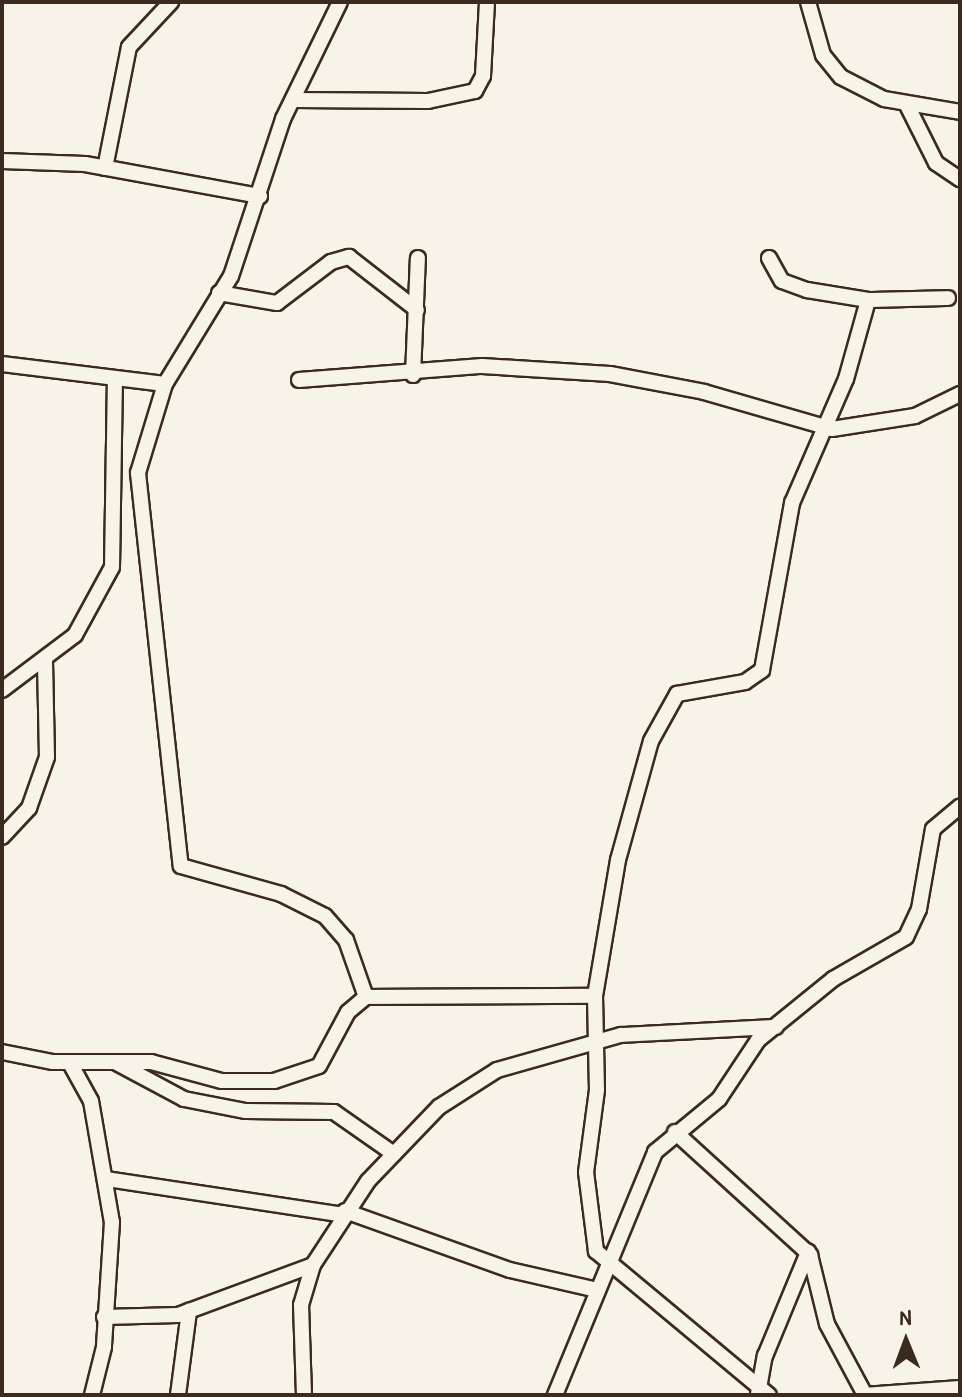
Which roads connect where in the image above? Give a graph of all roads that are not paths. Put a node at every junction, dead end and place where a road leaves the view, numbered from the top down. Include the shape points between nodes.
1 (171, 2) edge
2 (340, 2) edge
3 (487, 2) edge
4 (808, 2) edge
5 (294, 100) junction
6 (907, 105) junction
7 (960, 112) edge
8 (2, 161) edge
9 (105, 168) junction
10 (960, 179) edge
11 (260, 196) junction
12 (418, 258) dead end
13 (769, 258) dead end
14 (219, 293) junction
15 (948, 298) dead end
16 (868, 300) junction
17 (417, 310) junction
18 (2, 364) edge
19 (413, 375) junction
20 (299, 380) dead end
21 (115, 382) junction
22 (165, 384) junction
23 (960, 394) edge
24 (824, 429) junction
25 (45, 661) junction
26 (2, 690) edge
27 (960, 806) edge
28 (2, 837) edge
29 (595, 996) junction
30 (366, 997) junction
31 (776, 1027) junction
32 (596, 1040) junction
33 (2, 1052) edge
34 (115, 1062) junction
35 (70, 1063) junction
36 (675, 1132) junction
37 (394, 1154) junction
38 (106, 1179) junction
39 (344, 1213) junction
40 (808, 1252) junction
41 (313, 1265) junction
42 (606, 1266) junction
43 (597, 1290) junction
44 (189, 1311) junction
45 (104, 1317) junction
46 (959, 1391) edge
47 (762, 1393) edge
48 (92, 1395) edge
49 (178, 1395) edge
50 (304, 1395) edge
51 (555, 1395) edge
52 (865, 1395) edge

1 - 9 street via 129,47
2 - 5 street
3 - 5 street via 483,76 475,91 428,101
4 - 6 street via 832,69 854,87
5 - 11 street
6 - 7 street
6 - 10 street via 936,163
8 - 9 street
9 - 11 street
11 - 14 street
12 - 17 street
13 - 16 street via 788,284
14 - 17 street via 277,303 331,262 349,257
14 - 22 street
15 - 16 street
16 - 24 street
17 - 19 street
18 - 21 street
19 - 20 street
19 - 24 street via 482,366 610,374 704,392
21 - 22 street
21 - 25 street via 112,567 75,635
22 - 30 street via 138,473 181,866 281,894 325,916 346,940
23 - 24 street via 915,416
24 - 29 street via 792,503 762,670 745,682 677,694 651,741 618,860
25 - 26 street
25 - 28 street via 47,757 29,808
27 - 31 street via 933,829 919,909 906,937 833,979
29 - 30 street
29 - 32 street
30 - 34 street via 348,1012 319,1066 294,1076 236,1082 156,1062
31 - 32 street
31 - 36 street via 747,1051 719,1099
32 - 37 street via 470,1085
32 - 42 street via 586,1185 590,1232
33 - 35 street
34 - 35 street
34 - 37 street via 184,1099 246,1111 339,1113
35 - 38 street via 91,1101
36 - 40 street
36 - 42 street via 644,1168
37 - 39 street
38 - 39 street
38 - 45 street via 112,1236
39 - 41 street
39 - 43 street via 510,1270
40 - 47 street
40 - 52 street via 827,1324
41 - 44 street
41 - 50 street via 301,1305
42 - 43 street
42 - 47 street
43 - 51 street
44 - 45 street
44 - 49 street
45 - 48 street
46 - 52 street

